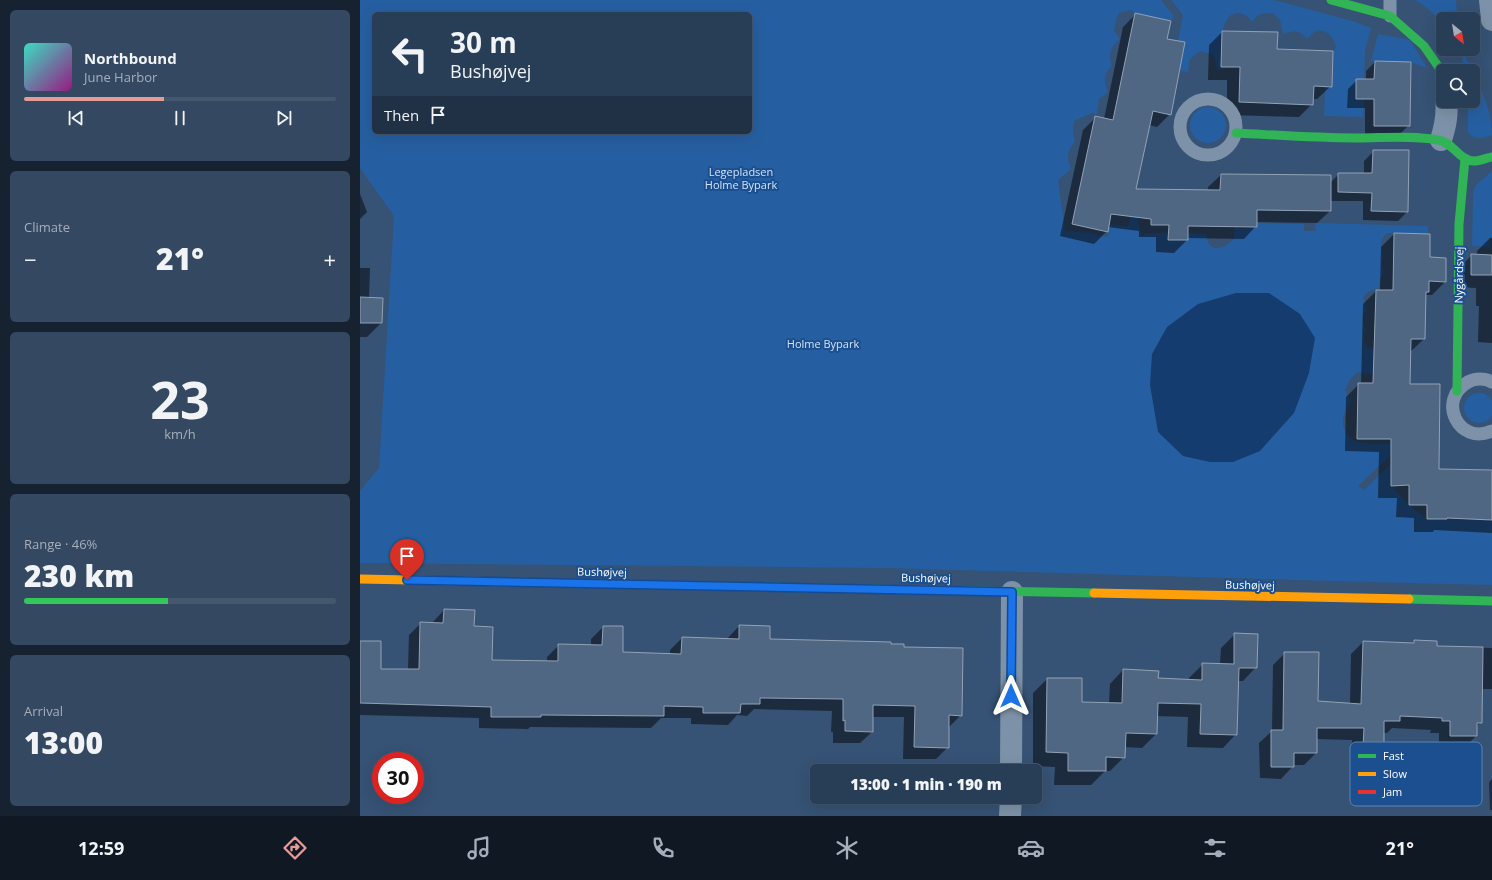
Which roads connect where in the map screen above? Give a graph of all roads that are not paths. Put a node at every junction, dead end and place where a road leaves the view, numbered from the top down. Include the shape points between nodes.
1 (1331, 0) edge
2 (1390, 0) edge
3 (1490, 0) edge
4 (1390, 16) junction
5 (1492, 20) edge
6 (1437, 64) edge
7 (1447, 108) edge
8 (1236, 133) junction
9 (1441, 140) junction
10 (1492, 157) edge
11 (1465, 159) junction
12 (1492, 382) edge
13 (1457, 392) junction
14 (1492, 431) edge
15 (360, 578) edge
16 (1012, 592) junction
17 (1492, 601) edge
18 (1011, 764) edge
19 (1011, 804) edge
20 (1010, 816) edge

1 - 4 street
2 - 4 lane
3 - 5 street
4 - 6 street via 1424,46
7 - 9 street via 1446,125
8 - 8 lane via 1226,149 1208,156 1190,150 1180,134 1179,125 1187,108 1194,102 1212,98 1229,107 1234,115
8 - 9 street
9 - 11 street
10 - 11 street via 1475,161
11 - 13 street, Nygårdsvej via 1459,224
12 - 13 lane via 1480,379 1471,381
13 - 14 lane via 1452,408 1458,424 1472,433
15 - 16 street, Bushøjvej
16 - 17 street, Bushøjvej
16 - 18 street
19 - 20 street

